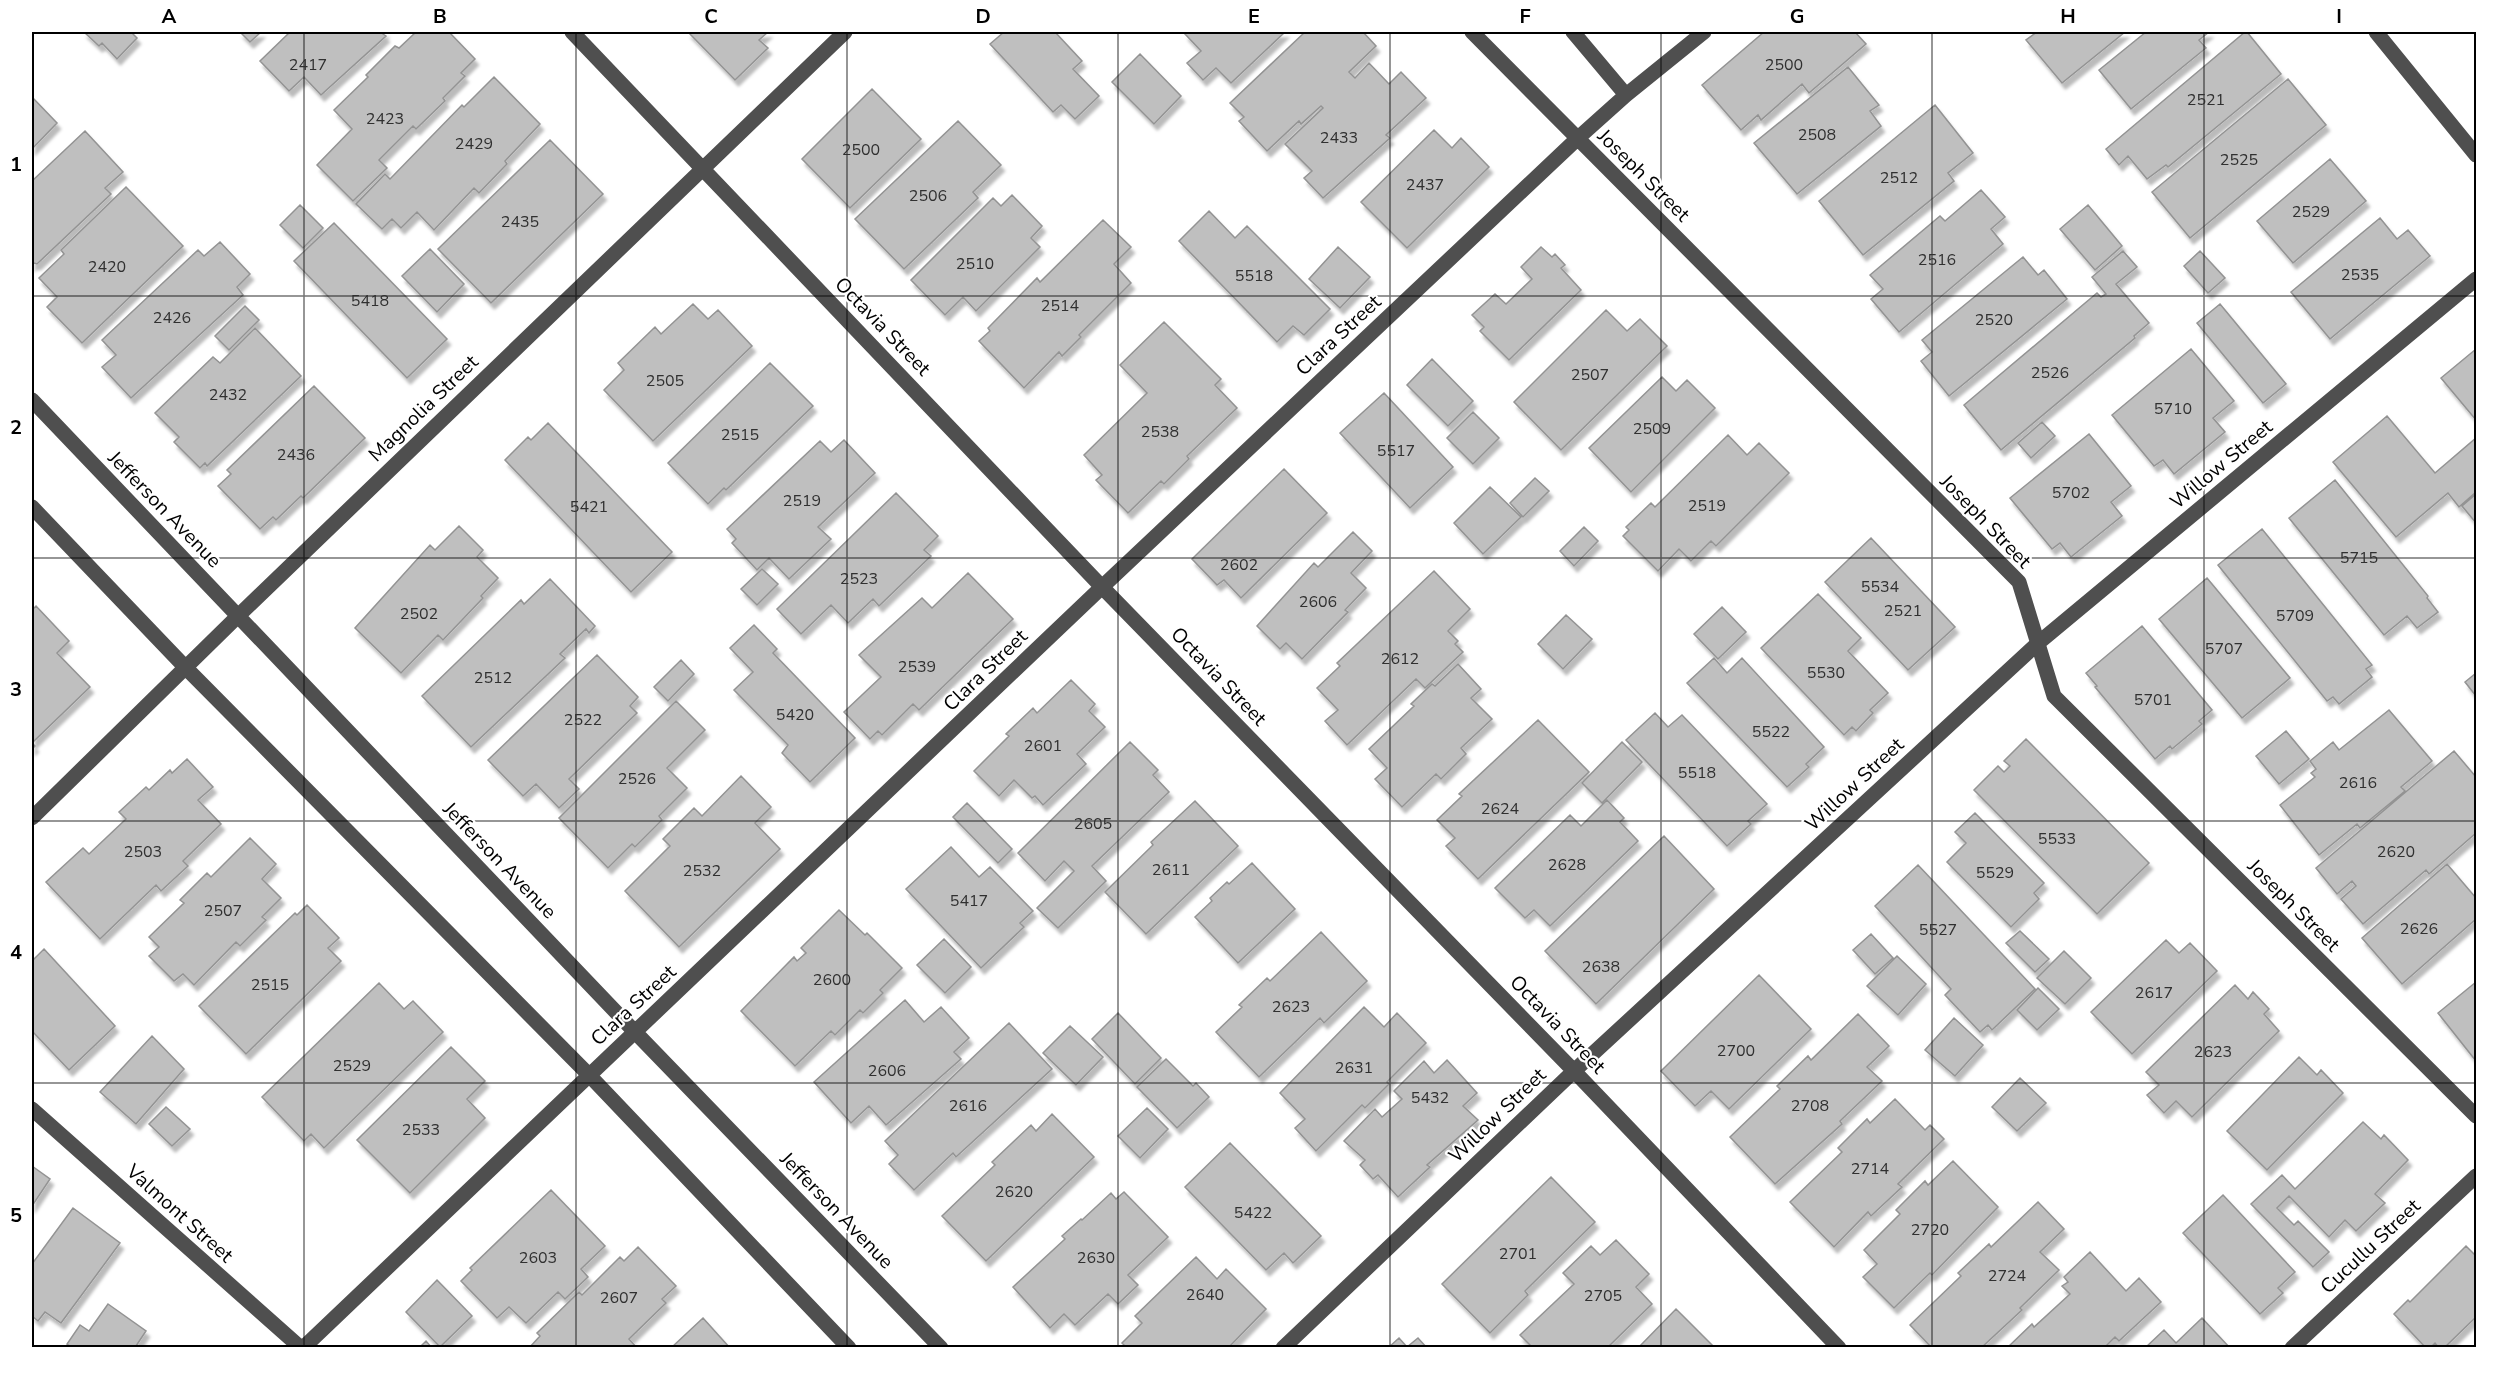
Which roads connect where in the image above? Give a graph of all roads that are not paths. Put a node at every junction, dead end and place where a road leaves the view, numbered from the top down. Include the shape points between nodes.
1 (572, 32) edge
2 (845, 32) edge
3 (1472, 32) edge
4 (1573, 32) edge
5 (1704, 32) edge
6 (2376, 32) edge
7 (1626, 95) junction
8 (1578, 138) junction
9 (2476, 155) edge
10 (703, 168) junction
11 (2476, 279) edge
12 (32, 400) edge
13 (32, 507) edge
14 (1102, 587) junction
15 (238, 616) junction
16 (2037, 644) junction
17 (186, 668) junction
18 (32, 818) edge
19 (635, 1032) junction
20 (1574, 1071) junction
21 (589, 1075) junction
22 (32, 1109) edge
23 (2476, 1116) edge
24 (2476, 1176) edge
25 (302, 1347) edge
26 (849, 1347) edge
27 (941, 1347) edge
28 (1283, 1347) edge
29 (1839, 1347) edge
30 (2292, 1347) edge

1 - 10 street, Octavia Street
2 - 10 street, Magnolia Street
3 - 8 street, Joseph Street
4 - 7 street
5 - 7 street, Clara Street
6 - 9 street
7 - 8 street, Clara Street
8 - 14 street, Clara Street
8 - 16 street, Joseph Street via 2019,582
10 - 14 street, Octavia Street
10 - 15 street, Magnolia Street
11 - 16 street, Willow Street
12 - 15 street, Jefferson Avenue
13 - 17 street
14 - 19 street, Clara Street
14 - 20 street, Octavia Street
15 - 17 street, Magnolia Street
15 - 19 street, Jefferson Avenue
16 - 20 street, Willow Street
16 - 23 street, Joseph Street via 2054,696
17 - 18 street, Magnolia Street
17 - 21 street
19 - 21 street, Clara Street
19 - 27 street, Jefferson Avenue
20 - 28 street, Willow Street
20 - 29 street, Octavia Street
21 - 25 street, Clara Street
21 - 26 street
22 - 25 street, Valmont Street
24 - 30 street, Cucullu Street

